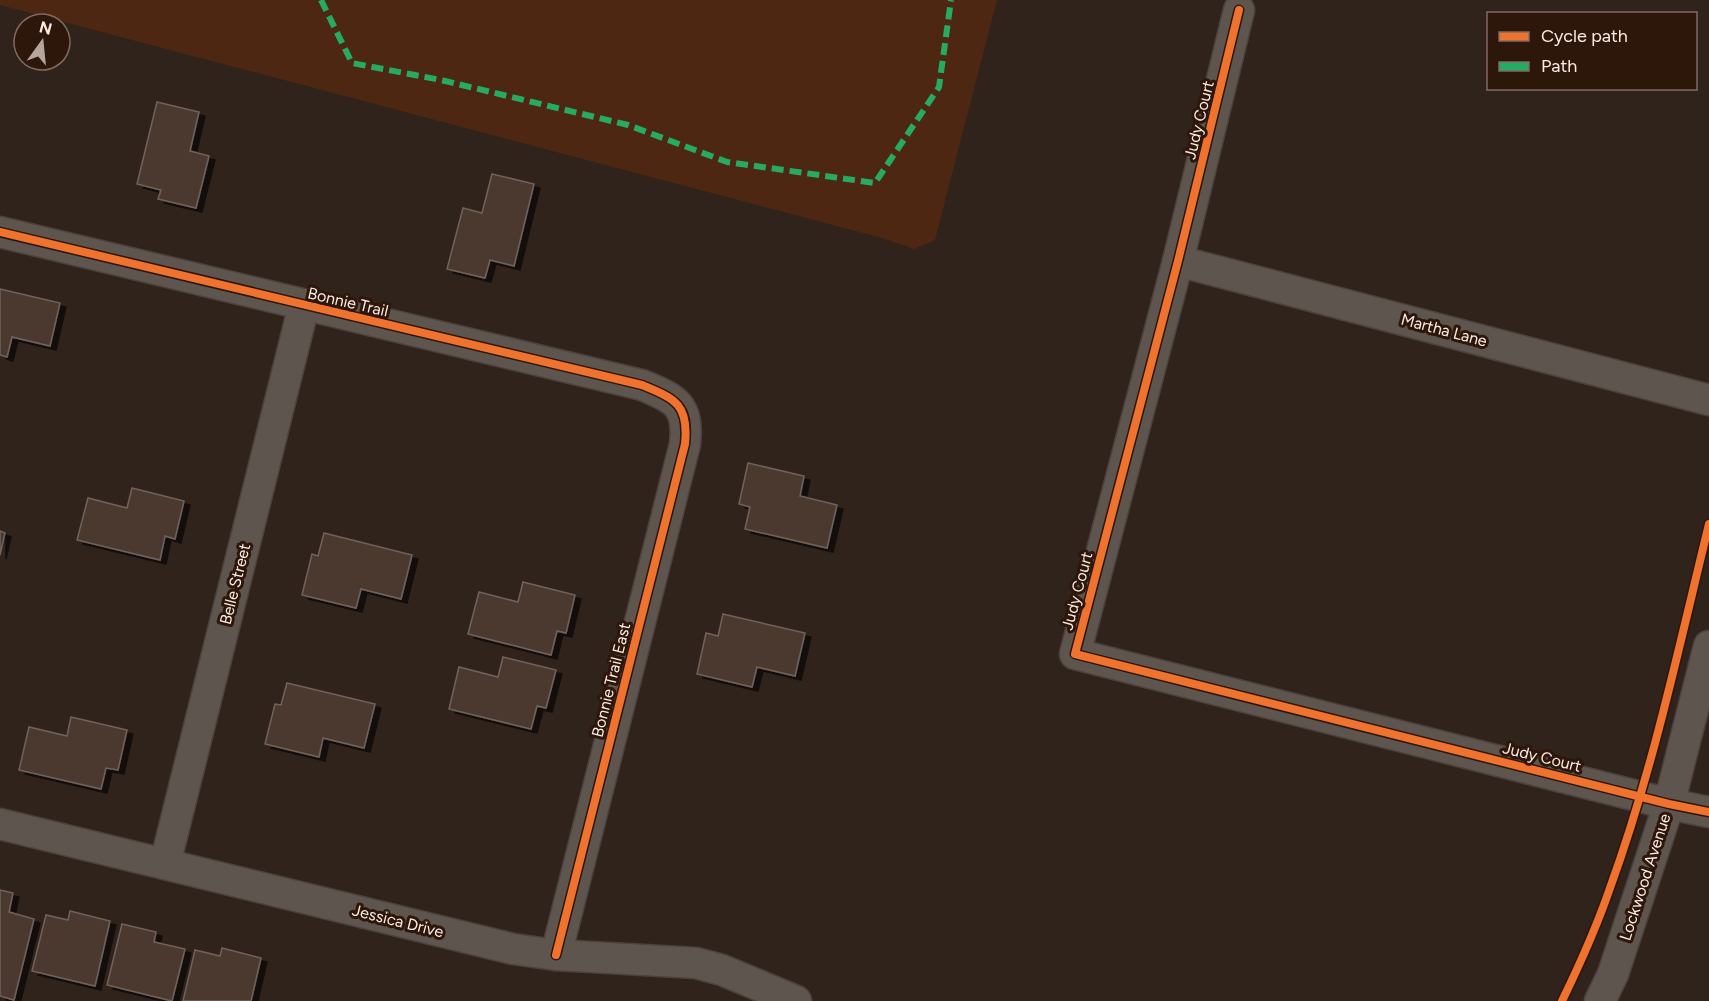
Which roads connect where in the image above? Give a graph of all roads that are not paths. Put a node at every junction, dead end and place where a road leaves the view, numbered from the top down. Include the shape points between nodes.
1 (1239, 10) dead end
2 (0, 232) edge
3 (1178, 261) junction
4 (304, 305) junction
5 (1709, 400) edge
6 (683, 411) joint
7 (1709, 646) edge
8 (1669, 804) junction
9 (1709, 812) edge
10 (0, 824) edge
11 (165, 864) junction
12 (556, 955) junction
13 (796, 1001) edge
14 (1600, 1001) edge

1 - 3 street, Judy Court
2 - 4 street, Bonnie Trail
3 - 5 street, Martha Lane
3 - 8 street, Judy Court via 1075,654
4 - 6 street, Bonnie Trail via 642,385 667,395
4 - 11 street, Belle Street
6 - 12 street, Bonnie Trail East via 687,427 685,444
7 - 8 street, Lockwood Avenue
8 - 9 street
8 - 14 street, Lockwood Avenue via 1613,974
10 - 11 street, Jessica Drive
11 - 12 street, Jessica Drive via 513,949
12 - 13 street, Jessica Drive via 696,963

